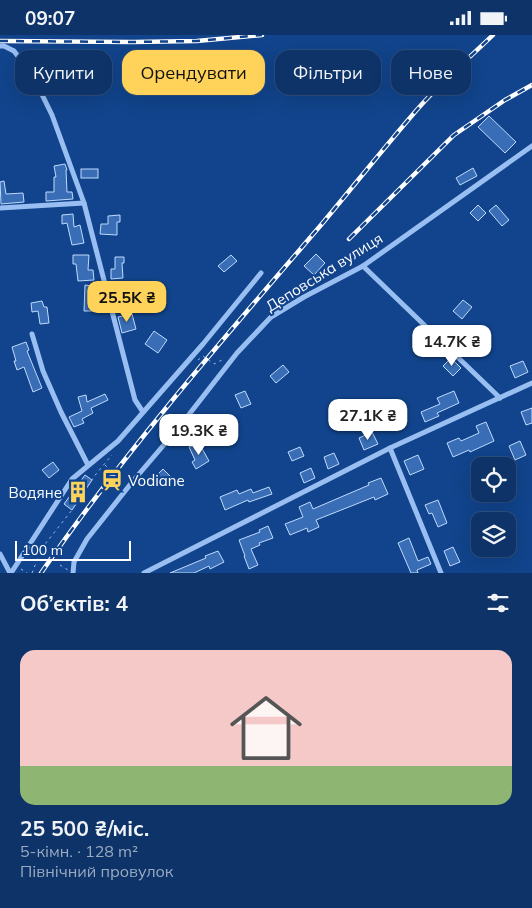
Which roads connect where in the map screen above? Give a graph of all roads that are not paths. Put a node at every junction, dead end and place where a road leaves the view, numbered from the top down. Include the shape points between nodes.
1 (0, 46) edge
2 (532, 146) edge
3 (84, 203) junction
4 (0, 208) edge
5 (363, 266) junction
6 (261, 273) dead end
7 (32, 333) dead end
8 (532, 383) edge
9 (500, 398) junction
10 (143, 412) junction
11 (390, 448) junction
12 (88, 465) junction
13 (0, 554) edge
14 (11, 573) edge
15 (73, 573) edge
16 (144, 573) edge
17 (441, 573) edge

1 - 3 street via 14,51 33,75 52,115
2 - 5 street, Деповська вулиця
3 - 4 street
3 - 10 street via 135,400
5 - 9 street
5 - 15 street, Деповська вулиця via 271,317 235,356 87,539 74,562
6 - 10 street
7 - 12 street via 60,412
8 - 9 street
9 - 11 street
10 - 12 street via 118,441
11 - 16 street
11 - 17 street
12 - 14 street via 72,479
13 - 14 street

